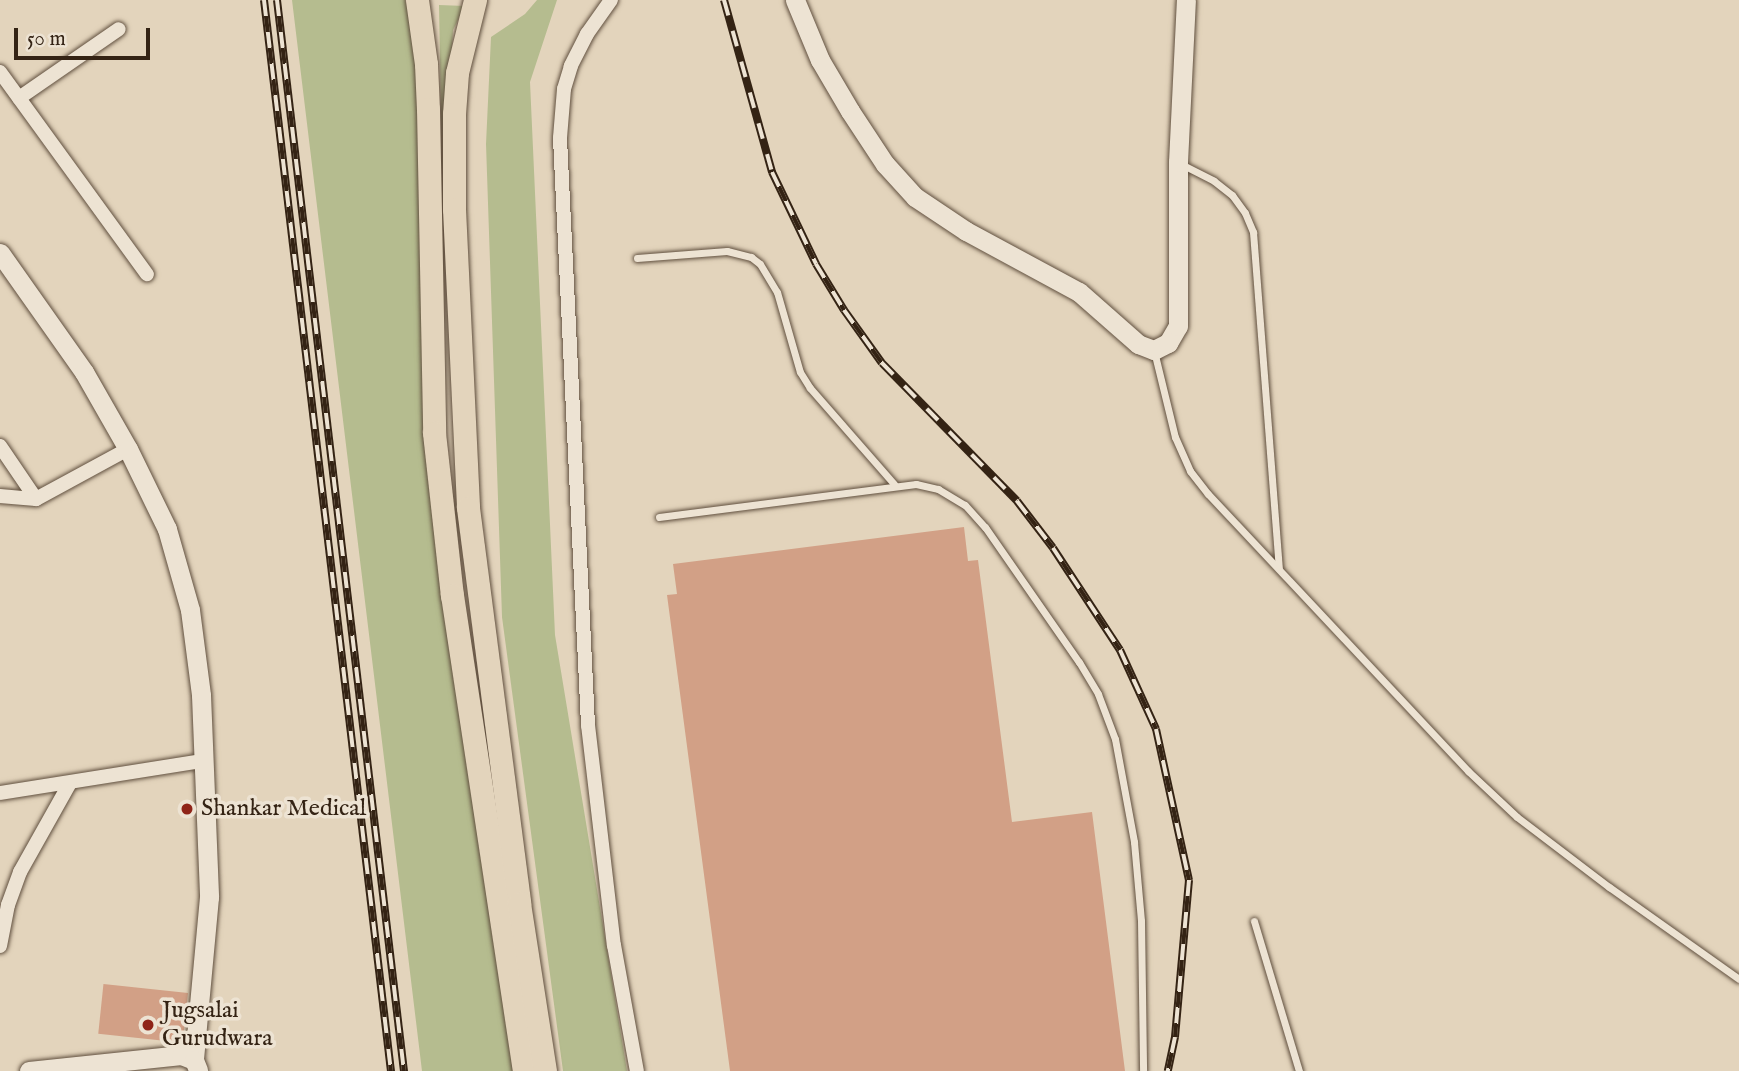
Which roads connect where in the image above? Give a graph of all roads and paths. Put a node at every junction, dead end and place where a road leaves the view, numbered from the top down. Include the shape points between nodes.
1 (417, 0) edge
2 (475, 0) edge
3 (611, 0) edge
4 (795, 0) edge
5 (1186, 0) edge
6 (119, 29) dead end
7 (0, 72) edge
8 (19, 98) junction
9 (1178, 162) junction
10 (0, 253) edge
11 (636, 258) dead end
12 (146, 274) dead end
13 (1154, 350) junction
14 (0, 446) edge
15 (128, 449) junction
16 (895, 485) junction
17 (0, 496) edge
18 (36, 499) junction
19 (659, 517) dead end
20 (1279, 568) junction
21 (203, 761) junction
22 (71, 783) junction
23 (0, 793) edge
24 (1254, 921) dead end
25 (0, 946) edge
26 (1739, 979) edge
27 (196, 1066) edge
28 (29, 1071) edge
29 (524, 1071) edge
30 (545, 1071) edge
31 (637, 1071) edge
32 (1143, 1071) edge
33 (1299, 1071) edge

1 - 29 main road via 426,64 434,433 452,595
2 - 30 main road via 457,73 454,114 468,508
3 - 31 street via 571,66 564,89 561,138 589,724 614,945
4 - 13 street via 820,60 850,111 884,164 915,197 966,231 1079,292 1138,344
5 - 9 street
6 - 8 street
7 - 8 street
8 - 12 street
9 - 13 street via 1178,326 1168,343
9 - 20 lane via 1232,195 1252,232
10 - 15 street via 84,372
11 - 16 lane via 727,251 760,264 777,292 805,380
13 - 20 lane via 1175,438 1190,471
14 - 18 street
15 - 18 street
15 - 21 street via 167,529 190,610 201,695
16 - 19 lane
16 - 32 lane via 938,489 965,505 985,527 1098,694 1115,739 1133,842 1141,921
17 - 18 street
20 - 26 lane via 1468,771 1517,817
21 - 22 street
21 - 27 street via 209,897
22 - 23 street
22 - 25 street via 20,872
24 - 33 lane
27 - 28 street via 181,1055

